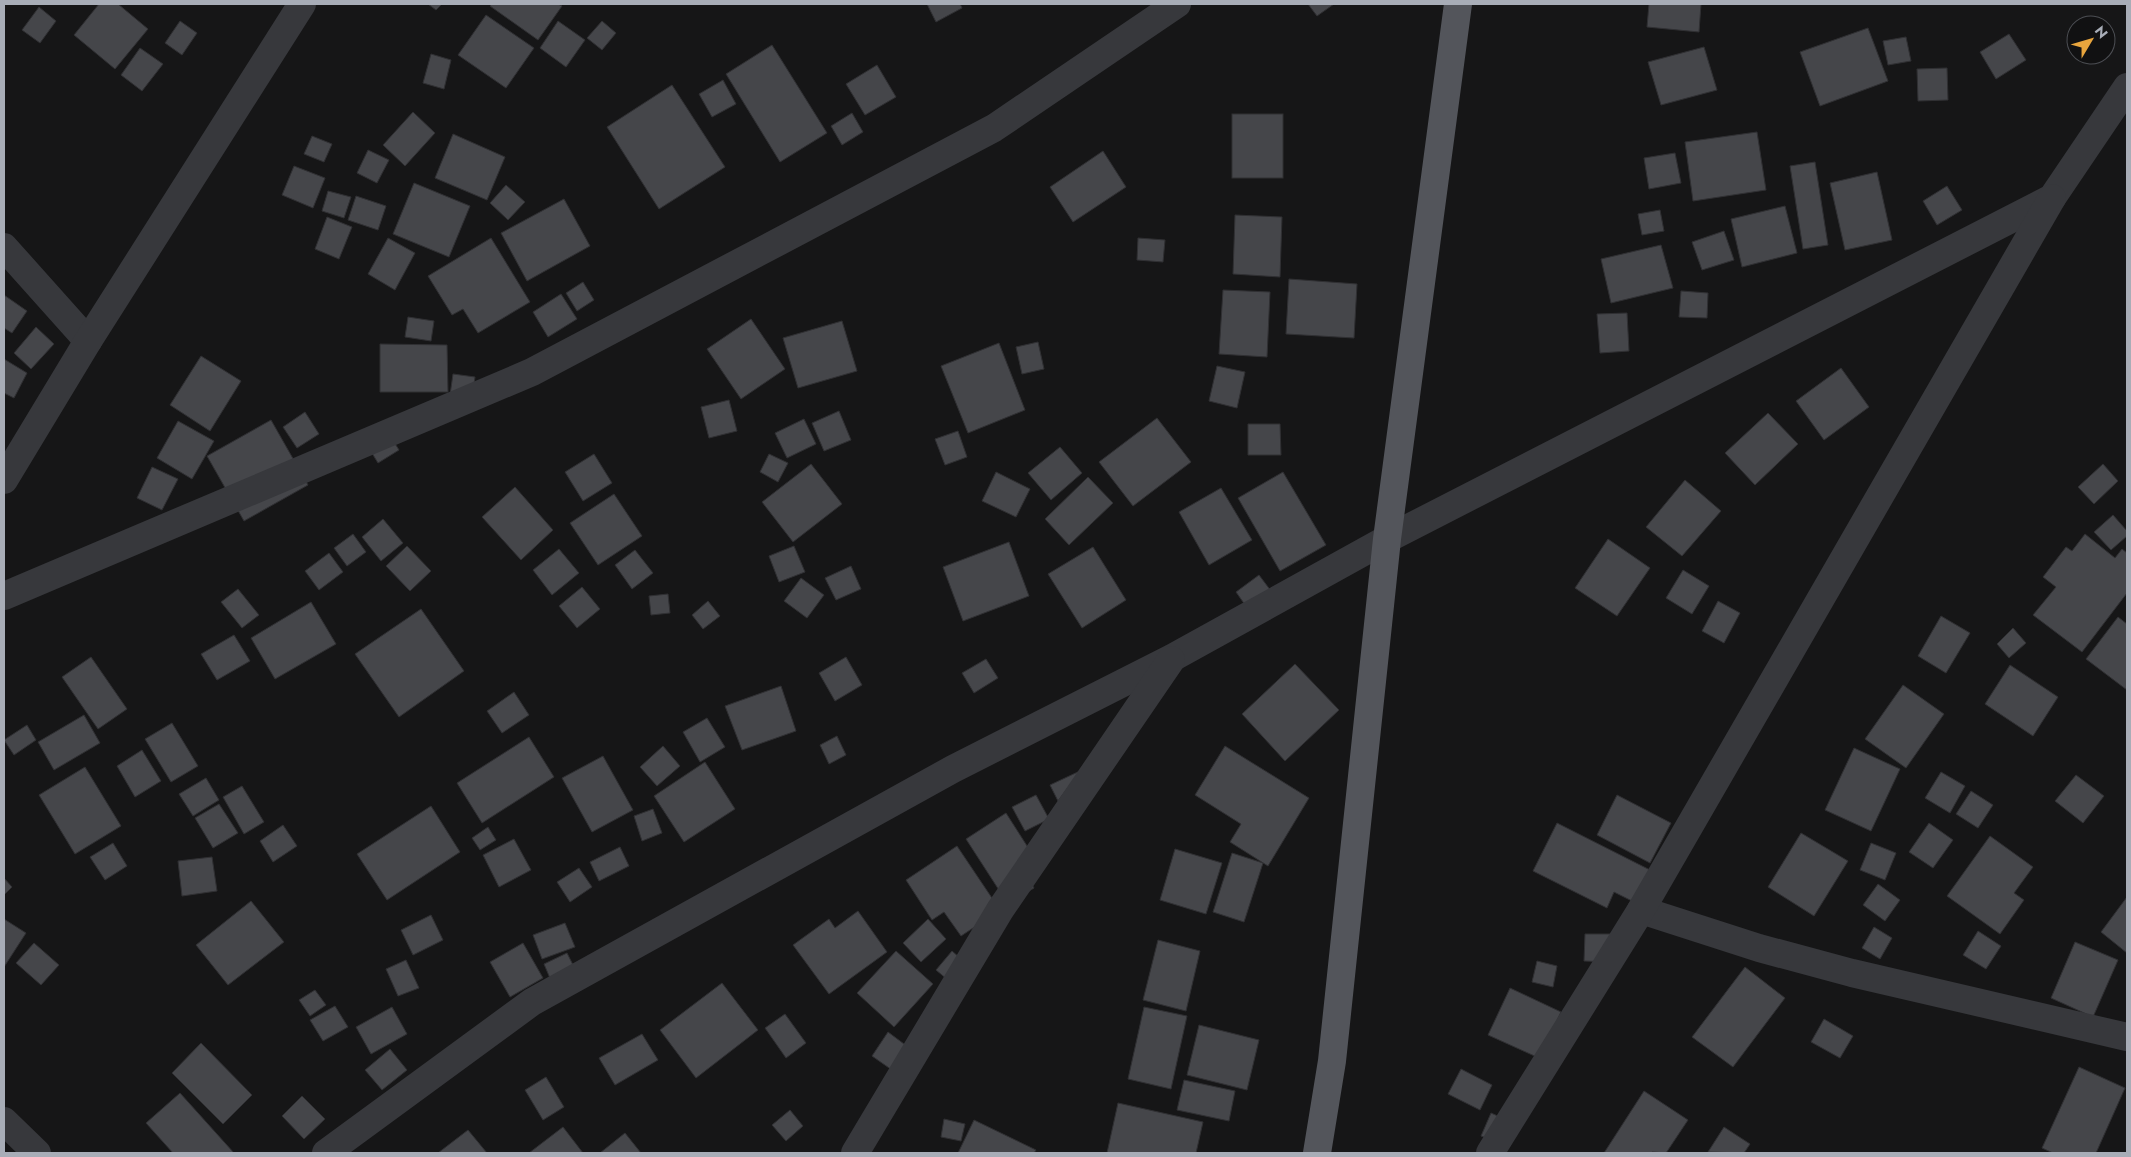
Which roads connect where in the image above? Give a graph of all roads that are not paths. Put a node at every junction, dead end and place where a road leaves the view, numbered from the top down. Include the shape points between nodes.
1 (302, 4) edge
2 (1177, 4) edge
3 (1458, 4) edge
4 (2127, 87) edge
5 (2052, 198) junction
6 (4, 247) edge
7 (88, 341) junction
8 (4, 480) edge
9 (1387, 539) junction
10 (4, 596) edge
11 (1172, 658) junction
12 (1642, 910) junction
13 (2127, 1037) edge
14 (4, 1121) edge
15 (37, 1153) edge
16 (326, 1153) edge
17 (855, 1153) edge
18 (1317, 1153) edge
19 (1490, 1153) edge

1 - 7 street
2 - 10 street via 994,128 532,372
3 - 9 main road
4 - 5 street
5 - 9 street
5 - 12 street
6 - 7 street
7 - 8 street
9 - 11 street
9 - 18 main road via 1332,1061
11 - 16 street via 953,769 532,1002
11 - 17 street via 1000,910
12 - 13 street via 1759,948 1852,973
12 - 19 street
14 - 15 street

